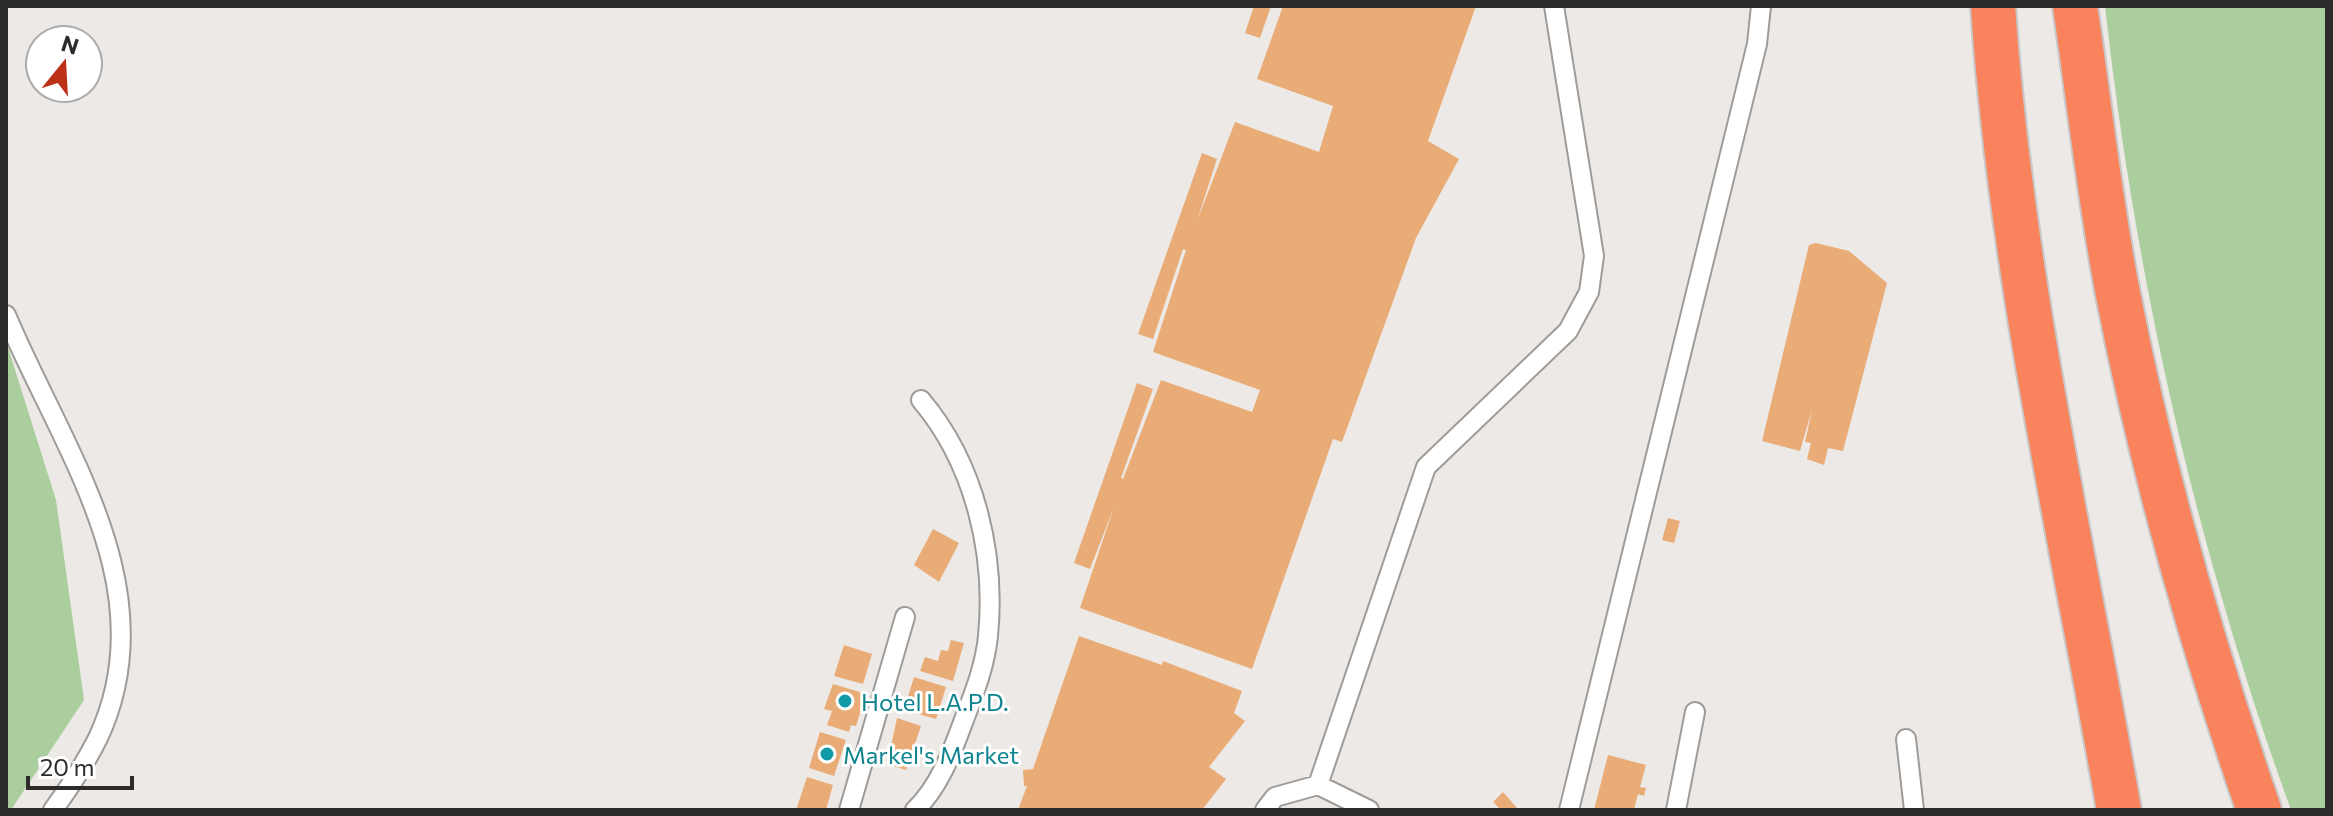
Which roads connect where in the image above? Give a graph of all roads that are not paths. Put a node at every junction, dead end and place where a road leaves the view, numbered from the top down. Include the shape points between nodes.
1 (1554, 6) edge
2 (1761, 6) edge
3 (1993, 6) edge
4 (2075, 6) edge
5 (6, 315) edge
6 (921, 400) dead end
7 (905, 617) dead end
8 (1695, 712) dead end
9 (1906, 739) dead end
10 (1318, 785) junction
11 (53, 810) edge
12 (849, 810) edge
13 (915, 810) edge
14 (1265, 810) edge
15 (1369, 810) edge
16 (1569, 810) edge
17 (1676, 810) edge
18 (1914, 810) edge
19 (2119, 810) edge
20 (2259, 810) edge

1 - 10 lane via 1594,256 1589,292 1568,331 1426,467
2 - 16 lane via 1757,44
3 - 19 highway via 2032,324
4 - 20 highway via 2117,288 2169,521
5 - 11 lane via 83,475 119,595 122,652 112,698 98,738
6 - 13 lane via 963,464 982,532 989,590 988,638 977,684 929,797
7 - 12 lane
8 - 17 lane
9 - 18 lane
10 - 14 lane via 1275,797
10 - 15 lane

